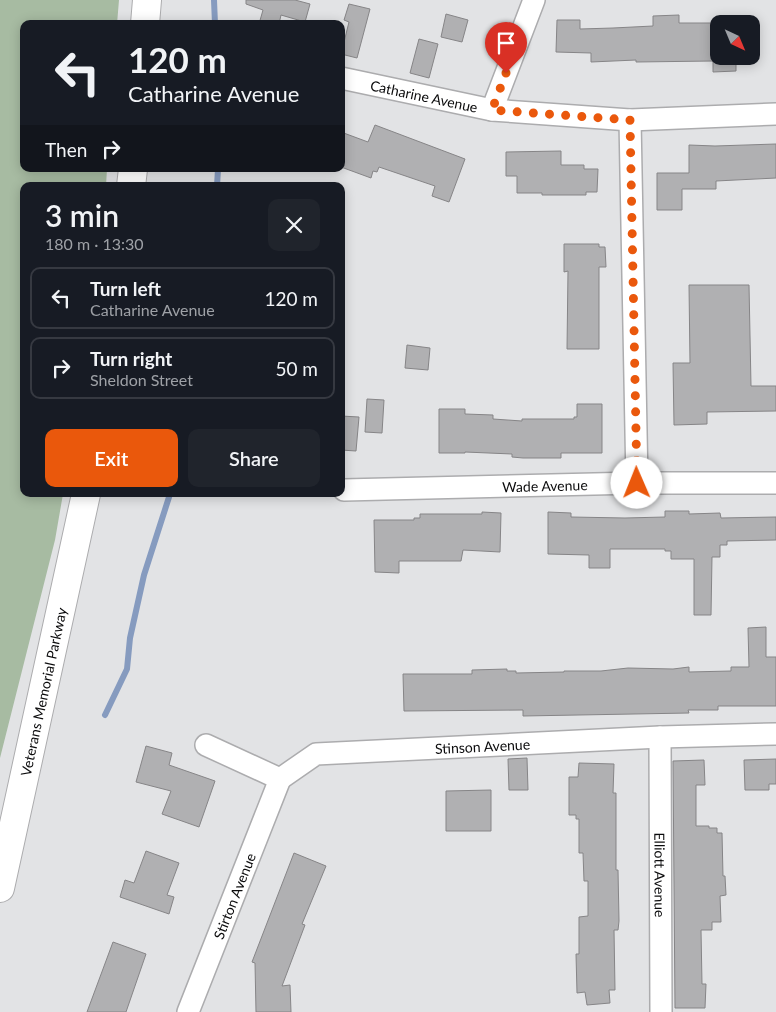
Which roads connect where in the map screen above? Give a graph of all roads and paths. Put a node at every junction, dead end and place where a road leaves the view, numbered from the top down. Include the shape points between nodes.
1 (147, 0) edge
2 (534, 0) edge
3 (145, 20) edge
4 (345, 79) edge
5 (492, 110) junction
6 (776, 114) edge
7 (630, 120) junction
8 (637, 483) junction
9 (776, 484) edge
10 (345, 490) edge
11 (85, 497) edge
12 (776, 734) edge
13 (660, 737) junction
14 (206, 745) dead end
15 (280, 779) junction
16 (0, 888) edge
17 (188, 1012) edge
18 (661, 1012) edge

1 - 3 main road
2 - 5 street
4 - 5 street, Catharine Avenue
5 - 7 street, Catharine Avenue
6 - 7 street, Catharine Avenue
7 - 8 street
8 - 9 street, Wade Avenue
8 - 10 street, Wade Avenue
11 - 16 main road, Veterans Memorial Parkway
12 - 13 street, Stinson Avenue
13 - 15 street, Stinson Avenue via 316,754
13 - 18 street, Elliott Avenue
14 - 15 street
15 - 17 street, Stirton Avenue

